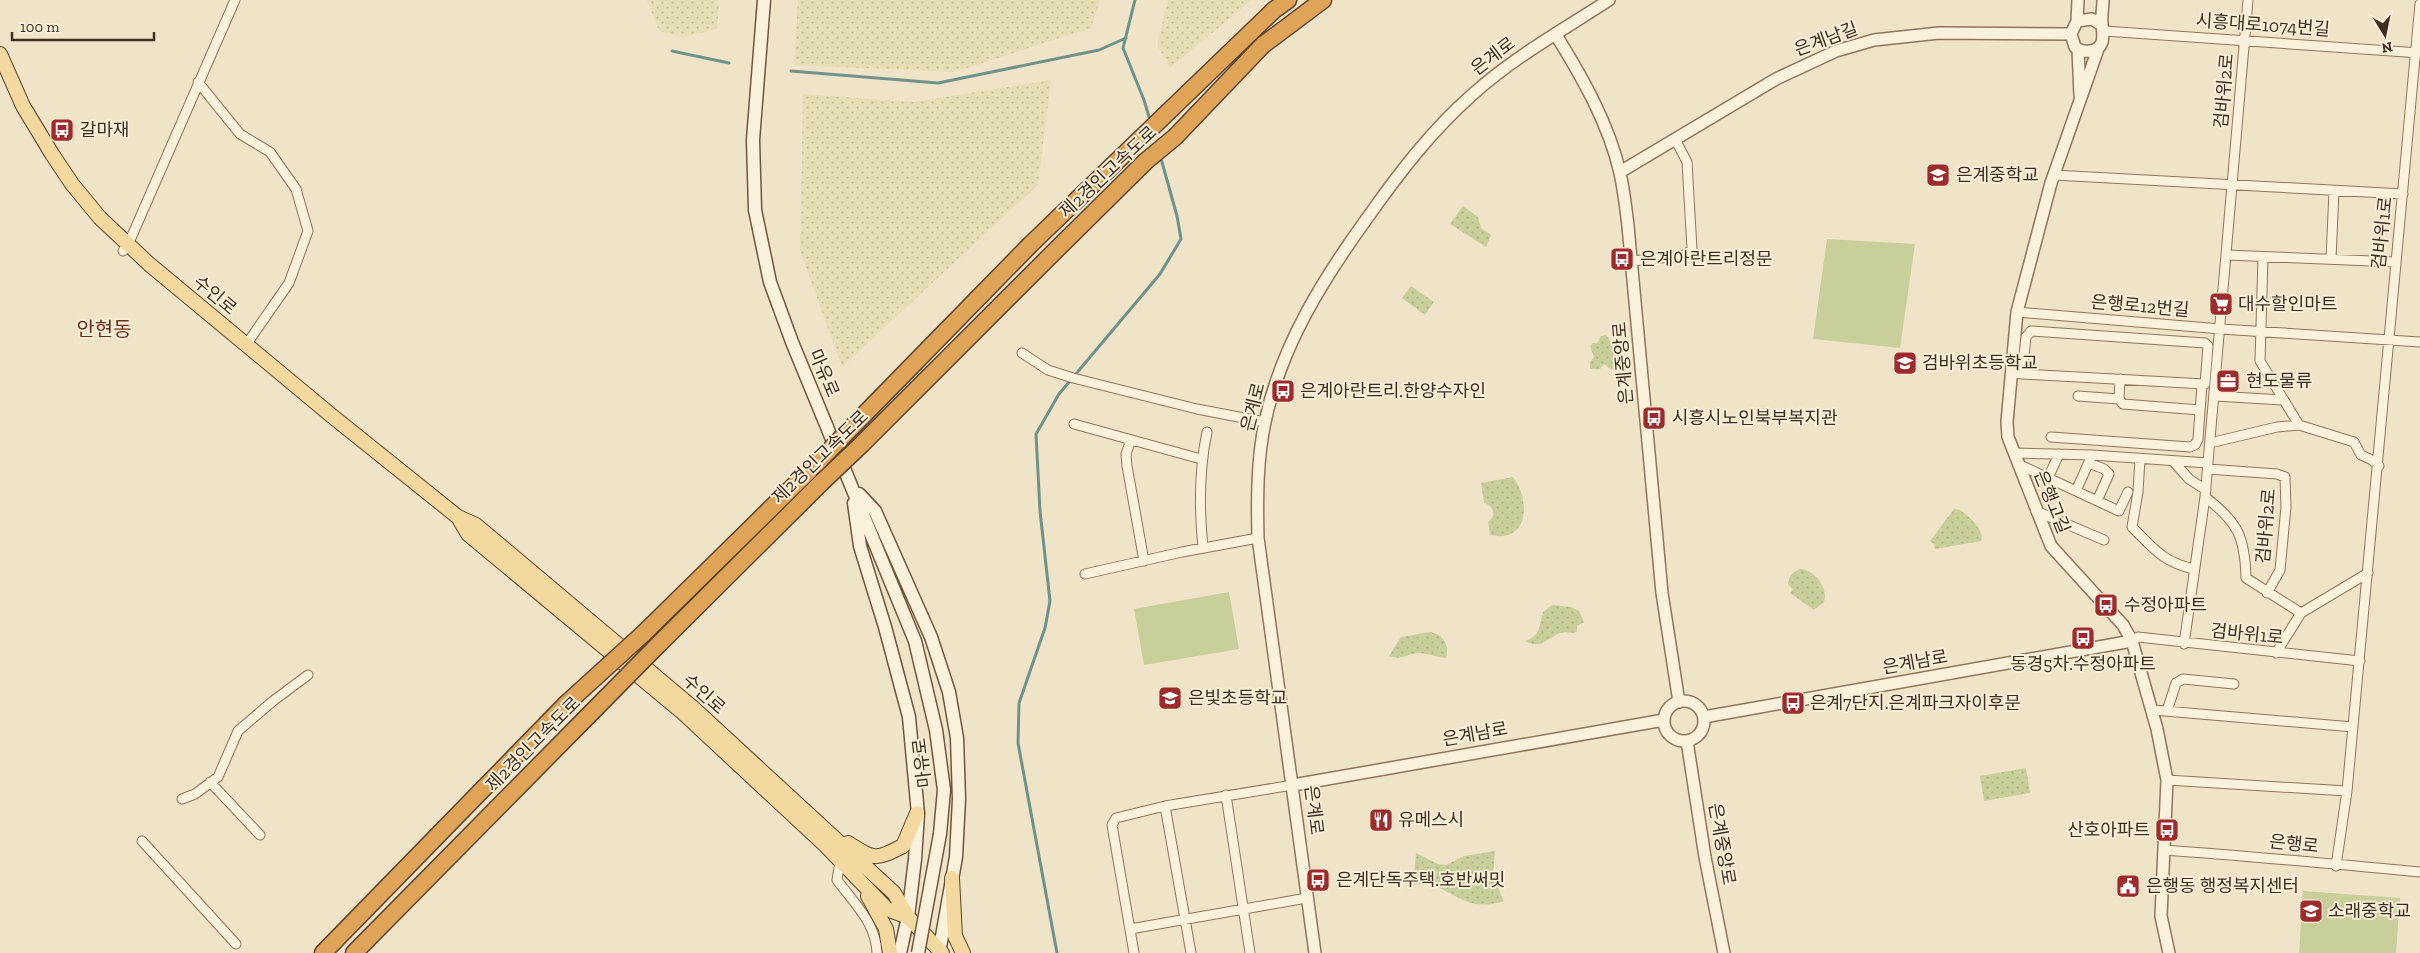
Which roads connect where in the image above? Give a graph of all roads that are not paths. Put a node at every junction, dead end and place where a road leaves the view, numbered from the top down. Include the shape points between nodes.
1 (236, 0) edge
2 (764, 0) edge
3 (1288, 0) edge
4 (1323, 0) edge
5 (1609, 0) edge
6 (2078, 0) edge
7 (2104, 0) edge
8 (2248, 0) edge
9 (2420, 4) edge
10 (2077, 22) junction
11 (2103, 28) junction
12 (2071, 34) junction
13 (1556, 35) junction
14 (2245, 40) junction
15 (2098, 49) junction
16 (2078, 50) junction
17 (2418, 53) edge
18 (0, 54) edge
19 (198, 82) junction
20 (2081, 102) junction
21 (1675, 139) junction
22 (1620, 172) junction
23 (2054, 175) junction
24 (2233, 185) junction
25 (2334, 191) junction
26 (2403, 194) junction
27 (126, 248) junction
28 (2227, 255) junction
29 (2263, 257) junction
30 (2331, 260) junction
31 (1631, 261) junction
32 (2396, 262) junction
33 (2017, 312) junction
34 (2221, 329) junction
35 (2260, 332) junction
36 (2388, 341) junction
37 (2420, 342) edge
38 (246, 345) junction
39 (1022, 353) dead end
40 (2017, 373) junction
41 (2120, 379) junction
42 (2202, 384) junction
43 (2078, 396) dead end
44 (2215, 396) junction
45 (2119, 399) junction
46 (2283, 400) junction
47 (2200, 410) junction
48 (1265, 422) junction
49 (1074, 424) dead end
50 (2299, 425) junction
51 (1207, 432) dead end
52 (2051, 437) dead end
53 (1131, 440) junction
54 (2210, 443) junction
55 (2014, 453) junction
56 (2059, 454) junction
57 (1201, 458) junction
58 (2091, 459) junction
59 (2140, 459) junction
60 (2173, 461) junction
61 (2018, 464) junction
62 (2208, 466) junction
63 (2379, 466) junction
64 (2048, 478) junction
65 (852, 488) junction
66 (2076, 491) junction
67 (2128, 492) dead end
68 (2206, 494) junction
69 (2097, 501) junction
70 (2036, 510) junction
71 (458, 517) junction
72 (1258, 538) junction
73 (2104, 540) dead end
74 (1203, 548) junction
75 (1144, 561) junction
76 (2194, 570) junction
77 (2368, 573) junction
78 (1085, 574) dead end
79 (2267, 592) junction
80 (2301, 613) junction
81 (2132, 641) junction
82 (2184, 644) junction
83 (2276, 653) junction
84 (2360, 661) junction
85 (308, 675) dead end
86 (2234, 684) dead end
87 (1679, 702) junction
88 (2152, 710) junction
89 (2167, 711) junction
90 (1704, 717) junction
91 (1664, 720) junction
92 (2353, 727) junction
93 (1687, 742) junction
94 (2167, 780) junction
95 (210, 782) junction
96 (1294, 785) junction
97 (2347, 791) junction
98 (1226, 795) junction
99 (182, 799) dead end
100 (1165, 806) junction
101 (918, 813) junction
102 (818, 823) junction
103 (260, 834) dead end
104 (142, 841) dead end
105 (2164, 850) junction
106 (840, 861) junction
107 (2336, 866) junction
108 (2420, 872) edge
109 (952, 878) junction
110 (861, 882) junction
111 (1307, 898) junction
112 (1243, 910) junction
113 (908, 917) junction
114 (1185, 920) junction
115 (1130, 930) junction
116 (236, 944) dead end
117 (322, 953) edge
118 (354, 953) edge
119 (877, 953) edge
120 (890, 953) edge
121 (900, 953) edge
122 (918, 953) edge
123 (940, 953) edge
124 (963, 953) edge
125 (1134, 953) edge
126 (1191, 953) edge
127 (1250, 953) edge
128 (1315, 953) edge
129 (1724, 953) edge
130 (2169, 953) edge

1 - 19 street
2 - 65 main road, 마유로 via 754,140 755,210 770,282
3 - 117 highway, 제2경인고속도로, bridge via 1030,245 816,464 643,634 566,704
4 - 118 highway, 제2경인고속도로, bridge via 1264,45 1175,138 1146,161 658,645
5 - 13 street, 은계로
6 - 10 street
7 - 11 street, 은행고길
8 - 14 street, 검바위2로
9 - 17 street, 검바위1로
10 - 11 street via 2092,19
10 - 12 street
11 - 14 street, 시흥대로1074번길
11 - 15 street, 은행고길 via 2103,41
12 - 16 street, 은행고길 via 2072,43
12 - 21 street, 은계남길 via 1939,33 1874,40 1836,50 1806,62
13 - 22 street, 은계중앙로 via 1593,101
13 - 48 street, 은계로 via 1525,53 1472,94 1402,170 1332,269 1304,315 1282,366
14 - 17 street, 시흥대로1074번길
14 - 24 street, 검바위2로
15 - 16 street
15 - 20 street, 은행고길
16 - 20 street, 은행고길
17 - 26 street, 검바위1로
18 - 27 main road, 수인로 via 23,106 72,184
19 - 27 street
19 - 38 street via 240,134 270,152 296,189 308,231 289,283
20 - 23 street, 은행고길
21 - 22 street, 은계남길
21 - 31 street via 1686,162 1692,249 1680,256
22 - 31 street, 은계중앙로
23 - 24 street
23 - 33 street, 은행고길
24 - 25 street
24 - 28 street, 검바위2로
25 - 26 street
25 - 30 street
26 - 32 street, 검바위1로
27 - 38 main road, 수인로
28 - 29 street
28 - 34 street, 검바위2로
29 - 30 street
29 - 35 street
30 - 32 street
31 - 87 street, 은계중앙로 via 1662,593
32 - 36 street, 검바위1로
33 - 34 street, 은행로12번길
33 - 40 street, 은행고길
34 - 35 street, 은행로12번길
34 - 44 street, 검바위2로
35 - 36 street, 은행로12번길
35 - 46 street via 2260,361
36 - 37 street, 은행로12번길
36 - 63 street, 검바위1로
38 - 71 main road, 수인로
39 - 48 street via 1048,370 1082,380 1197,409
40 - 41 street
40 - 42 street via 2026,337 2031,331 2205,343 2208,346 2205,384
40 - 55 street, 은행고길 via 2007,422
41 - 42 street
41 - 45 street
42 - 47 street
43 - 45 street
44 - 46 street
44 - 54 street, 검바위2로
45 - 47 street via 2123,404
46 - 50 street
47 - 52 street via 2198,439 2190,447
48 - 72 street, 은계로
49 - 53 street
50 - 54 street
50 - 63 street via 2354,442 2360,455
51 - 57 street
53 - 57 street
53 - 75 street via 1126,460
54 - 62 street, 검바위2로
55 - 56 street, 검바위2로
55 - 61 street, 은행고길
56 - 58 street, 검바위2로
56 - 64 street
57 - 74 street via 1200,526
58 - 59 street, 검바위2로
58 - 66 street
58 - 69 street via 2109,474
59 - 60 street, 검바위2로
59 - 76 street via 2132,527 2165,560
60 - 62 street, 검바위2로
60 - 68 street
61 - 64 street
61 - 70 street, 은행고길
62 - 68 street, 검바위2로
62 - 79 street, 검바위2로 via 2285,477 2286,507 2280,570
63 - 77 street, 검바위1로
64 - 66 street
65 - 101 main road via 860,546 909,717
65 - 109 main road via 875,511 931,637 949,692 957,738 959,799
65 - 122 main road, 마유로, bridge via 915,641 936,730 944,790 940,834
66 - 69 street
67 - 69 street via 2119,511
68 - 76 street, 검바위2로
68 - 79 street, 검바위1로 via 2237,526 2244,544 2246,578
70 - 73 street
70 - 81 street, 은행고길 via 2051,546 2123,625
71 - 102 main road, 수인로 via 476,525 683,699
71 - 106 main road, 수인로 via 468,534 681,711
72 - 74 street
72 - 96 street, 은계로
74 - 75 street
75 - 78 street
76 - 82 street, 검바위2로
77 - 80 street, 검바위1로
77 - 84 street, 검바위1로
79 - 80 street, 검바위1로
80 - 83 street
81 - 82 street, 검바위1로 via 2138,637
81 - 88 street, 은행고길
81 - 90 street, 은계남로
82 - 83 street, 검바위1로
83 - 84 street, 검바위1로
84 - 92 street, 검바위1로
85 - 95 street via 238,731 218,776
86 - 89 street via 2183,679 2176,683
87 - 90 street via 1692,702
87 - 91 street via 1669,708
88 - 89 street
88 - 94 street, 은행고길
89 - 92 street
90 - 93 street via 1699,736
91 - 93 street via 1670,736
91 - 96 street, 은계남로
92 - 97 street, 검바위1로
93 - 129 street, 은계중앙로
94 - 97 street
94 - 105 street, 은행고길
95 - 99 street
95 - 103 street
96 - 98 street
96 - 111 street, 은계로
97 - 107 street, 검바위1로
98 - 100 street
98 - 112 street
100 - 114 street
100 - 115 street via 1120,816 1113,821
101 - 102 main road via 903,846 882,856 869,856
101 - 113 main road
102 - 113 main road, 수인로 via 894,893
104 - 116 street
105 - 107 street, 은행로 via 2307,860
105 - 130 street, 은행고길 via 2162,916
106 - 110 main road, 수인로
106 - 119 street via 837,880 872,927
107 - 108 street, 은행로
109 - 123 main road
109 - 124 main road via 955,936
110 - 113 main road, 수인로 via 887,909
110 - 120 main road via 886,929
111 - 112 street
111 - 128 street, 은계로
112 - 114 street
112 - 127 street
113 - 121 main road
113 - 123 main road, 수인로
114 - 115 street
114 - 126 street
115 - 125 street

